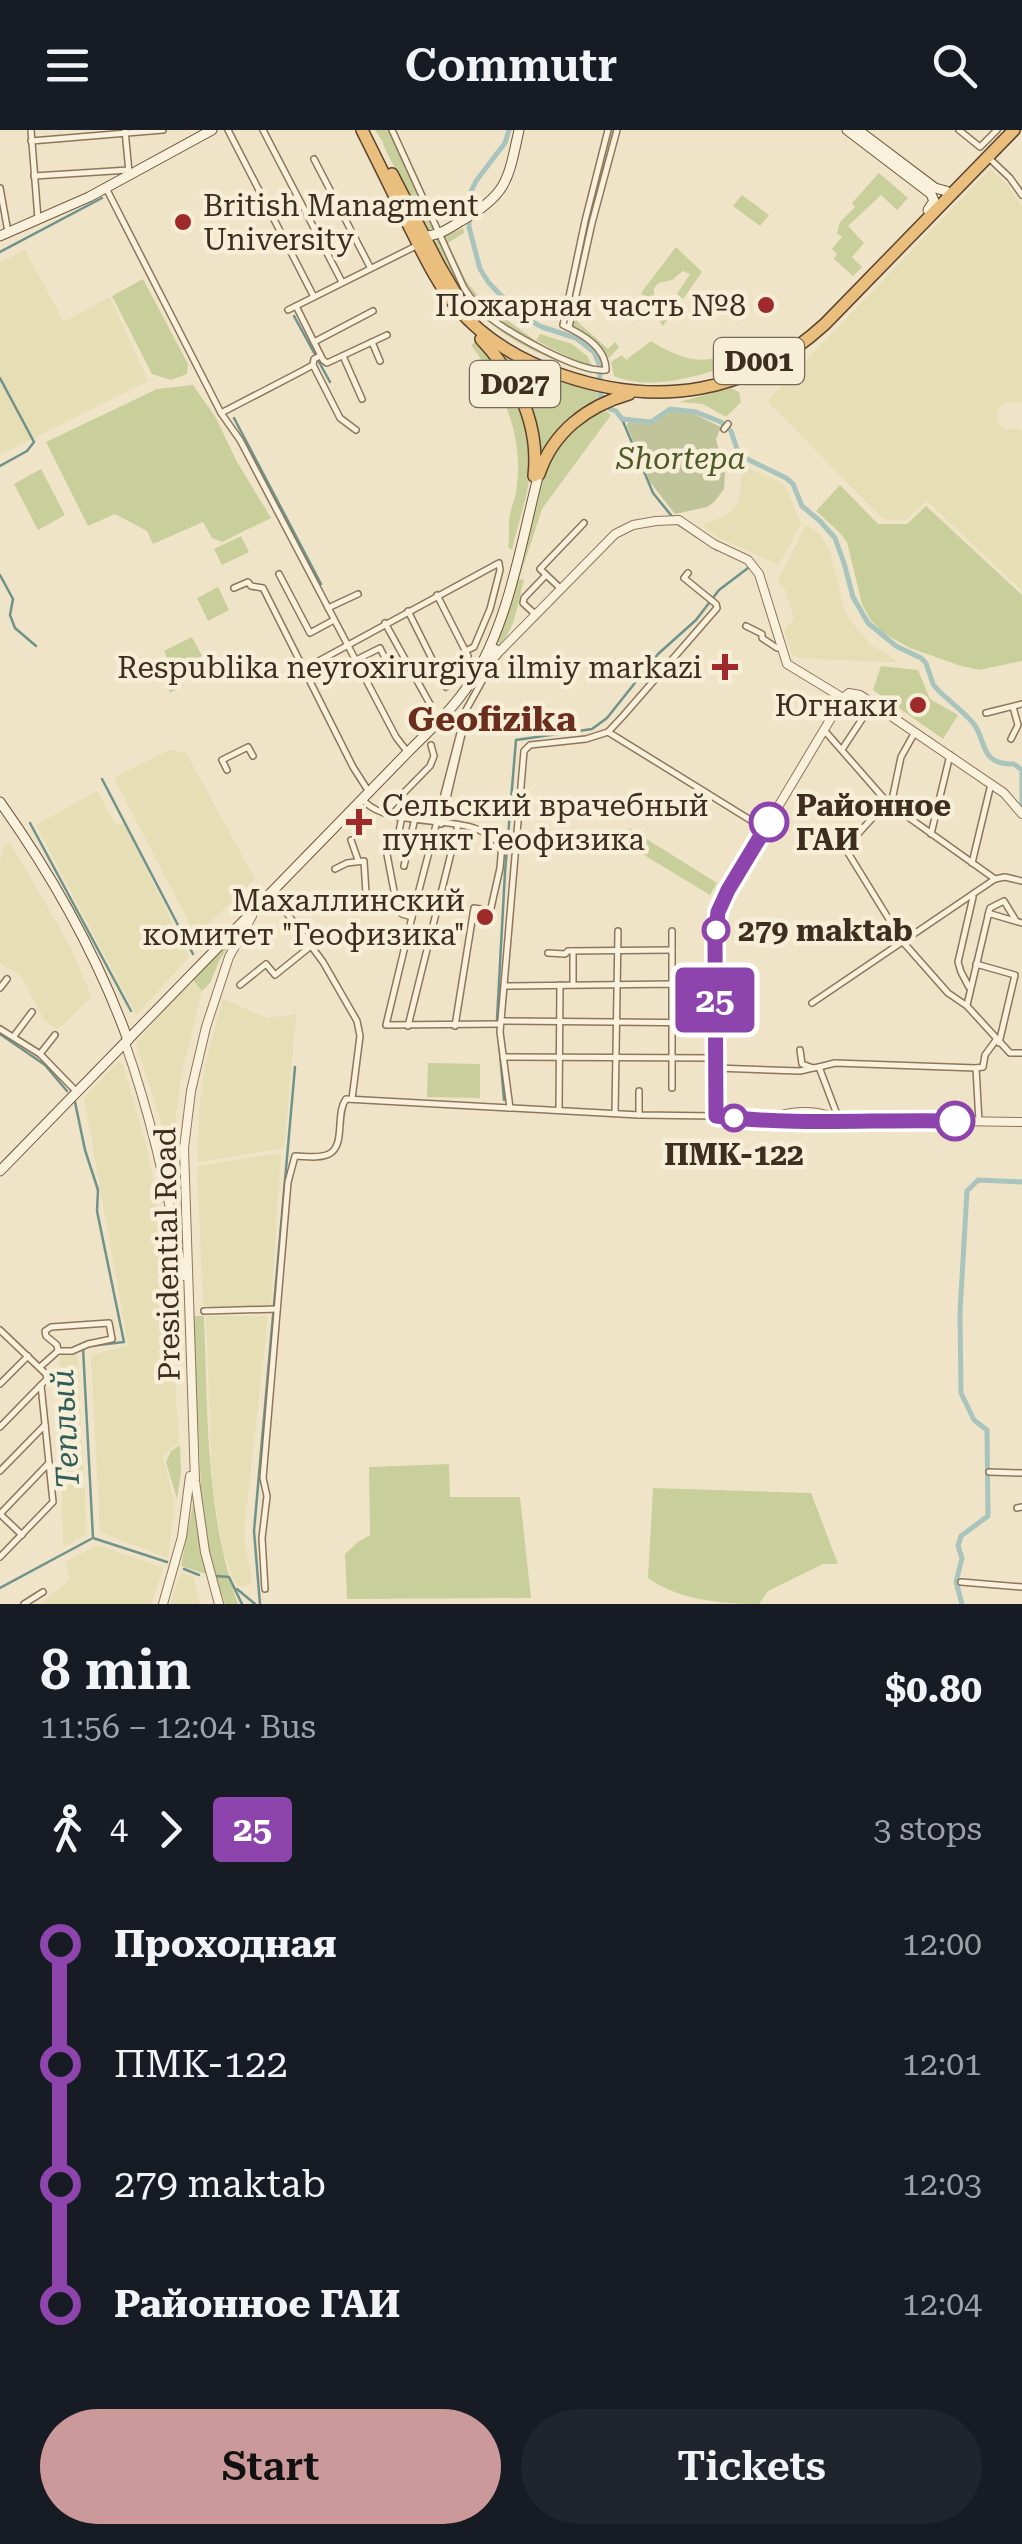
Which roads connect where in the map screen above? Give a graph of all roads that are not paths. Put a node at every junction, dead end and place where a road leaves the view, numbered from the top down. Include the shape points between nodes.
1 (31, 130) edge
2 (163, 130) edge
3 (212, 130) edge
4 (228, 130) edge
5 (262, 130) edge
6 (362, 130) edge
7 (370, 130) edge
8 (392, 130) edge
9 (519, 130) edge
10 (608, 130) edge
11 (616, 130) edge
12 (847, 130) edge
13 (858, 130) edge
14 (959, 130) edge
15 (997, 130) edge
16 (1006, 130) edge
17 (1014, 130) edge
18 (126, 132) edge
19 (1022, 132) edge
20 (32, 141) junction
21 (314, 159) dead end
22 (986, 160) junction
23 (902, 167) junction
24 (129, 173) junction
25 (34, 176) junction
26 (0, 188) edge
27 (106, 188) junction
28 (946, 191) junction
29 (1022, 195) edge
30 (928, 210) junction
31 (38, 219) junction
32 (440, 233) junction
33 (4, 234) edge
34 (424, 242) junction
35 (371, 268) junction
36 (867, 276) junction
37 (342, 282) junction
38 (314, 297) junction
39 (296, 306) junction
40 (457, 308) junction
41 (288, 310) dead end
42 (372, 311) dead end
43 (566, 326) junction
44 (387, 335) dead end
45 (314, 342) junction
46 (372, 342) junction
47 (343, 356) junction
48 (316, 360) junction
49 (380, 361) dead end
50 (600, 379) junction
51 (629, 389) junction
52 (362, 399) dead end
53 (221, 413) junction
54 (356, 430) dead end
55 (536, 477) junction
56 (584, 522) dead end
57 (688, 572) dead end
58 (279, 574) dead end
59 (546, 575) junction
60 (234, 588) dead end
61 (561, 589) junction
62 (358, 594) dead end
63 (438, 596) junction
64 (328, 608) junction
65 (408, 610) junction
66 (536, 614) junction
67 (334, 620) junction
68 (385, 623) junction
69 (746, 626) dead end
70 (347, 644) junction
71 (782, 648) junction
72 (492, 651) junction
73 (356, 660) junction
74 (304, 669) junction
75 (392, 672) dead end
76 (446, 687) dead end
77 (843, 698) junction
78 (430, 704) dead end
79 (872, 704) junction
80 (1022, 704) edge
81 (1013, 707) junction
82 (986, 713) dead end
83 (824, 730) junction
84 (608, 732) junction
85 (915, 732) junction
86 (1011, 739) dead end
87 (430, 745) dead end
88 (842, 749) junction
89 (407, 751) junction
90 (950, 755) junction
91 (254, 756) dead end
92 (227, 770) dead end
93 (991, 784) junction
94 (367, 795) junction
95 (889, 804) junction
96 (0, 805) edge
97 (385, 812) junction
98 (1021, 813) edge
99 (402, 816) junction
100 (415, 818) junction
101 (439, 823) junction
102 (458, 825) junction
103 (765, 829) junction
104 (931, 834) junction
105 (351, 840) dead end
106 (358, 860) junction
107 (972, 863) junction
108 (404, 866) dead end
109 (335, 869) dead end
110 (996, 879) junction
111 (1022, 880) edge
112 (268, 894) junction
113 (973, 894) junction
114 (398, 908) junction
115 (412, 916) junction
116 (988, 916) junction
117 (1019, 922) edge
118 (618, 931) dead end
119 (672, 931) dead end
120 (903, 942) junction
121 (311, 946) junction
122 (617, 950) junction
123 (672, 950) junction
124 (573, 951) junction
125 (548, 953) dead end
126 (976, 964) junction
127 (7, 978) dead end
128 (1014, 978) junction
129 (673, 984) junction
130 (240, 985) dead end
131 (560, 985) junction
132 (573, 985) junction
133 (616, 985) junction
134 (504, 986) junction
135 (715, 986) junction
136 (1022, 986) edge
137 (0, 988) edge
138 (970, 990) junction
139 (812, 1003) dead end
140 (967, 1006) junction
141 (32, 1012) dead end
142 (559, 1021) junction
143 (616, 1021) junction
144 (673, 1021) junction
145 (501, 1022) junction
146 (714, 1022) junction
147 (408, 1026) junction
148 (456, 1026) junction
149 (0, 1029) edge
150 (55, 1035) dead end
151 (14, 1036) junction
152 (125, 1039) junction
153 (998, 1041) junction
154 (800, 1050) dead end
155 (1022, 1053) edge
156 (40, 1054) junction
157 (559, 1056) junction
158 (616, 1056) junction
159 (502, 1057) junction
160 (673, 1057) junction
161 (714, 1063) junction
162 (816, 1068) junction
163 (976, 1068) junction
164 (74, 1088) junction
165 (672, 1088) dead end
166 (638, 1091) dead end
167 (352, 1099) junction
168 (510, 1108) junction
169 (559, 1110) junction
170 (614, 1113) junction
171 (638, 1115) junction
172 (716, 1116) junction
173 (840, 1120) junction
174 (979, 1122) junction
175 (1022, 1122) edge
176 (0, 1168) edge
177 (186, 1267) junction
178 (188, 1305) junction
179 (277, 1309) junction
180 (204, 1311) dead end
181 (0, 1331) edge
182 (58, 1351) junction
183 (28, 1356) junction
184 (40, 1368) junction
185 (0, 1384) edge
186 (41, 1385) junction
187 (45, 1425) junction
188 (0, 1427) edge
189 (194, 1442) junction
190 (49, 1464) junction
191 (0, 1471) edge
192 (989, 1472) dead end
193 (1022, 1474) edge
194 (22, 1535) junction
195 (0, 1557) edge
196 (961, 1582) dead end
197 (1022, 1587) edge
198 (265, 1589) dead end
199 (43, 1592) dead end
200 (24, 1604) edge
201 (162, 1604) edge
202 (219, 1604) edge

1 - 20 street
2 - 18 street
3 - 24 main road
4 - 38 street
5 - 37 street
6 - 34 highway, D001
7 - 34 highway, D001
8 - 32 street
9 - 32 main road via 504,185 488,205
10 - 43 street
11 - 43 street
12 - 23 main road
13 - 23 main road
14 - 15 street via 980,148
16 - 28 highway, D001
17 - 22 highway, D001
18 - 20 street
18 - 24 street
19 - 22 highway
20 - 25 street
21 - 35 street
22 - 29 street
22 - 36 highway, D001
23 - 28 main road
23 - 30 main road via 932,195
24 - 25 street
24 - 27 main road
25 - 31 street
26 - 33 street
27 - 31 main road
27 - 53 street
28 - 30 highway, D001
30 - 36 highway, D001
31 - 33 main road
32 - 34 main road
32 - 50 street via 464,288 485,314
34 - 35 street
34 - 40 highway, D001
34 - 50 highway, D001 via 457,296 491,331 541,360
35 - 37 street
36 - 51 highway, D001 via 818,330 773,362 696,390
37 - 38 street
38 - 39 street
39 - 41 street
39 - 45 street
40 - 50 highway, D001 via 513,354 547,370
40 - 55 highway, D027 via 520,393 532,429
42 - 45 street
43 - 50 street via 602,354 607,364
44 - 46 street
45 - 48 street
46 - 47 street
46 - 49 street
47 - 48 street
47 - 52 street
48 - 53 street
48 - 54 street via 340,418
50 - 51 highway, D001
51 - 55 highway, D027 via 564,431
53 - 64 street
55 - 72 main road, D027
56 - 59 street via 540,568
57 - 84 street via 684,578 717,608
58 - 67 street via 310,633
59 - 61 street
59 - 66 street via 524,598
60 - 74 street via 248,582 263,588
61 - 66 street
61 - 71 street via 621,530 681,520 755,568
62 - 64 street
63 - 63 street via 499,563 490,609 467,653
63 - 65 street
64 - 67 street
65 - 68 street
65 - 76 street
66 - 72 street
67 - 70 street
68 - 70 street
68 - 78 street
69 - 71 street
70 - 73 street
70 - 74 street
71 - 77 street via 791,668
72 - 89 main road, D027
72 - 101 street via 466,710
73 - 75 street via 380,648
73 - 89 street
74 - 94 street
77 - 79 street via 853,692
77 - 83 street
79 - 85 street
79 - 88 street
80 - 81 street
81 - 82 street
81 - 86 street via 1018,725
83 - 88 street
83 - 103 street
84 - 103 street
84 - 134 street via 525,748
85 - 90 street
85 - 95 street
87 - 97 street via 430,766
88 - 95 street
89 - 94 main road
90 - 93 street
90 - 104 street
91 - 92 street via 248,746 222,760
93 - 98 street
93 - 107 street
94 - 97 street via 373,809
94 - 112 main road
95 - 104 street
95 - 120 street via 845,848
96 - 152 main road via 72,924
97 - 99 street
99 - 100 street
99 - 114 street via 398,837 386,847
100 - 101 street
100 - 108 street
101 - 102 street
101 - 115 street
102 - 147 street
102 - 148 street via 503,845 490,908 474,908
103 - 135 street via 718,909
104 - 107 street
105 - 106 street
106 - 109 street
106 - 114 street via 366,862 367,910
107 - 110 street
110 - 111 street
110 - 113 street
112 - 121 street
112 - 152 main road
112 - 152 main road
112 - 177 street, Presidential Road via 229,957 193,1077 184,1148
113 - 120 street
113 - 138 street via 958,962
114 - 115 street
115 - 147 street via 386,1025
116 - 117 street
116 - 117 street via 1004,901
116 - 126 street
118 - 122 street
119 - 123 street
120 - 139 street
120 - 140 street
121 - 130 street via 275,976 266,964
121 - 167 street via 359,1028
122 - 123 street
122 - 124 street
122 - 133 street
123 - 129 street
124 - 125 street
124 - 132 street
126 - 128 street
126 - 138 street
127 - 137 street
128 - 136 street
128 - 153 street
129 - 133 street
129 - 135 street
129 - 144 street
131 - 132 street
131 - 134 street
131 - 142 street
132 - 133 street
133 - 143 street
134 - 145 street
135 - 146 street
138 - 140 street
140 - 153 street
141 - 151 street
142 - 143 street
142 - 145 street
142 - 157 street
143 - 144 street
143 - 158 street
144 - 146 street
144 - 160 street
145 - 148 street
145 - 159 street
146 - 161 street
147 - 148 street
149 - 151 street
150 - 156 street
151 - 156 street
152 - 164 main road
152 - 176 main road
152 - 177 street via 155,1122
152 - 178 street via 167,1186
153 - 155 street via 1010,1053
153 - 163 street via 983,1068
154 - 162 street via 802,1064
156 - 164 street
157 - 158 street
157 - 159 street
157 - 169 street
158 - 160 street
158 - 170 street
159 - 168 street
160 - 161 street
160 - 165 street
161 - 162 street
161 - 172 street
162 - 163 street
162 - 173 street
163 - 174 street
164 - 176 main road
166 - 171 street
167 - 168 street
167 - 179 street via 340,1107 334,1150 295,1156
168 - 169 street
169 - 170 street
170 - 171 street
171 - 172 street
172 - 173 street
173 - 174 street
174 - 175 street
177 - 178 street, Presidential Road
178 - 189 street, Presidential Road
179 - 180 street
179 - 198 street via 263,1478
181 - 183 street
182 - 182 street via 112,1339 109,1323 50,1327 46,1336
182 - 184 street
183 - 184 street
183 - 185 street
184 - 186 street via 47,1379
186 - 187 street
186 - 188 street
187 - 190 street
187 - 191 street
189 - 201 street, Presidential Road via 184,1530
189 - 202 street, Presidential Road via 202,1534
190 - 194 street via 53,1504
190 - 194 street via 0,1514
192 - 193 street
194 - 195 street
196 - 197 street
199 - 200 street

